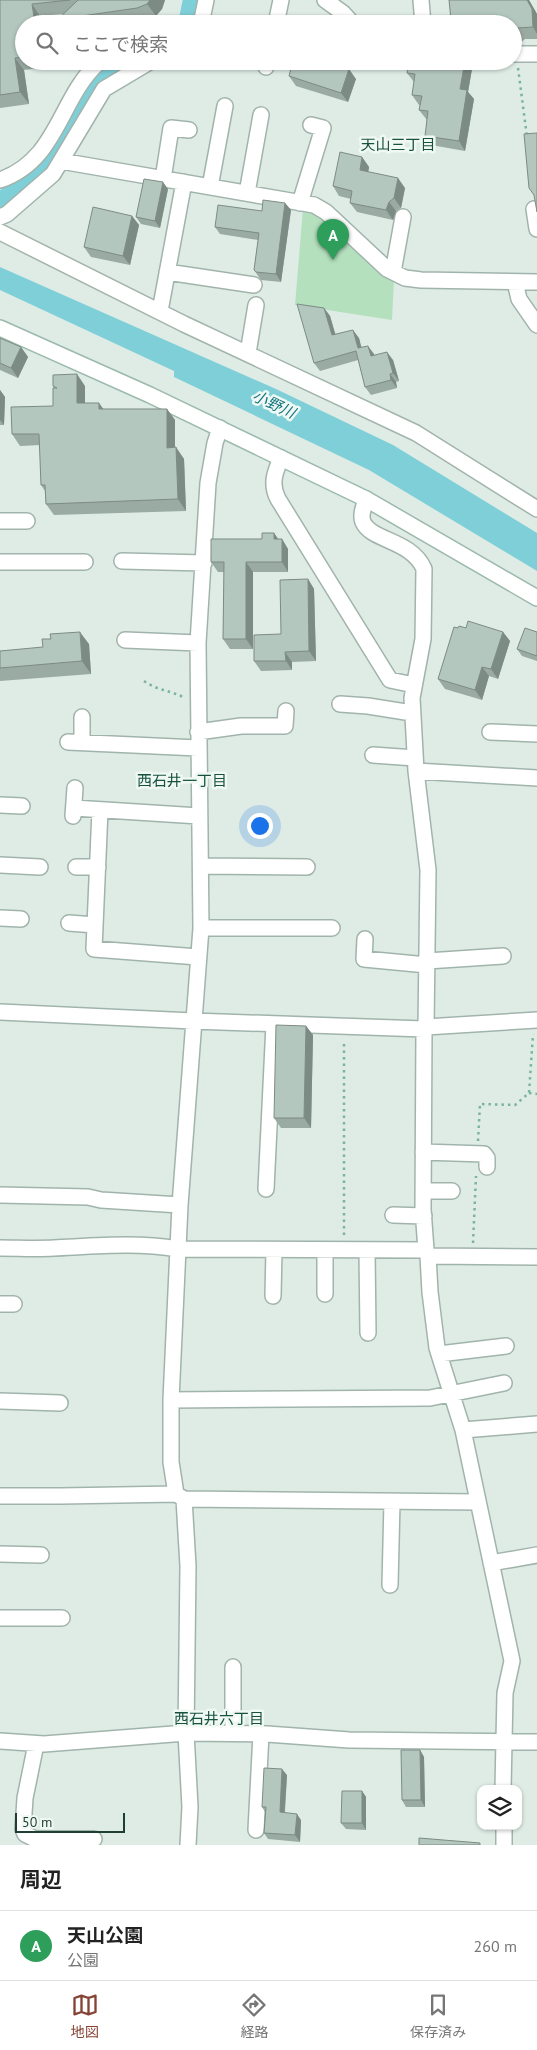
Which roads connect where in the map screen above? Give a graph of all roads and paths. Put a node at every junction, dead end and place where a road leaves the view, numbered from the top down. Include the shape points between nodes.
1 (206, 0) edge
2 (281, 0) edge
3 (325, 0) edge
4 (421, 0) edge
5 (203, 15) edge
6 (278, 15) edge
7 (345, 15) edge
8 (422, 15) edge
9 (522, 54) edge
10 (537, 54) edge
11 (90, 70) edge
12 (136, 70) edge
13 (517, 70) edge
14 (225, 106) dead end
15 (260, 115) dead end
16 (311, 125) dead end
17 (189, 130) dead end
18 (528, 139) edge
19 (60, 161) junction
20 (163, 179) junction
21 (0, 180) edge
22 (184, 182) junction
23 (210, 187) junction
24 (247, 193) junction
25 (300, 202) junction
26 (534, 209) edge
27 (0, 217) edge
28 (402, 217) dead end
29 (537, 229) edge
30 (0, 232) edge
31 (167, 272) junction
32 (392, 272) junction
33 (515, 282) junction
34 (537, 282) edge
35 (254, 285) dead end
36 (256, 305) dead end
37 (160, 311) junction
38 (537, 325) edge
39 (0, 328) edge
40 (248, 353) junction
41 (220, 428) junction
42 (281, 458) junction
43 (366, 499) junction
44 (537, 509) edge
45 (0, 521) edge
46 (27, 521) dead end
47 (122, 561) dead end
48 (0, 562) edge
49 (85, 562) dead end
50 (204, 563) junction
51 (537, 598) edge
52 (125, 640) dead end
53 (198, 643) junction
54 (144, 681) dead end
55 (414, 685) junction
56 (198, 699) junction
57 (340, 704) dead end
58 (286, 711) dead end
59 (412, 713) junction
60 (82, 717) dead end
61 (198, 732) junction
62 (490, 732) dead end
63 (537, 734) edge
64 (198, 748) junction
65 (373, 755) dead end
66 (415, 764) junction
67 (537, 778) edge
68 (75, 788) dead end
69 (0, 805) edge
70 (22, 806) dead end
71 (100, 810) junction
72 (200, 816) junction
73 (0, 865) edge
74 (201, 866) junction
75 (40, 867) dead end
76 (76, 867) dead end
77 (98, 867) junction
78 (307, 867) dead end
79 (0, 918) edge
80 (21, 919) dead end
81 (69, 924) dead end
82 (95, 925) junction
83 (201, 928) junction
84 (332, 928) dead end
85 (365, 939) dead end
86 (503, 956) dead end
87 (198, 957) junction
88 (426, 963) junction
89 (0, 1012) edge
90 (535, 1020) edge
91 (193, 1022) junction
92 (274, 1024) junction
93 (344, 1026) junction
94 (425, 1028) junction
95 (530, 1093) junction
96 (537, 1094) edge
97 (424, 1152) junction
98 (477, 1154) junction
99 (487, 1167) dead end
100 (266, 1189) dead end
101 (423, 1191) junction
102 (452, 1191) dead end
103 (0, 1195) edge
104 (180, 1205) junction
105 (393, 1215) dead end
106 (424, 1216) junction
107 (0, 1248) edge
108 (178, 1249) junction
109 (274, 1250) junction
110 (325, 1250) junction
111 (344, 1250) junction
112 (367, 1250) junction
113 (427, 1253) junction
114 (473, 1257) junction
115 (537, 1257) edge
116 (325, 1294) dead end
117 (273, 1296) dead end
118 (368, 1333) dead end
119 (506, 1346) dead end
120 (439, 1354) junction
121 (504, 1383) dead end
122 (452, 1394) junction
123 (52, 1398) dead end
124 (171, 1400) junction
125 (0, 1401) edge
126 (537, 1424) edge
127 (463, 1430) junction
128 (0, 1496) edge
129 (180, 1496) junction
130 (392, 1502) junction
131 (478, 1502) junction
132 (0, 1554) edge
133 (41, 1555) dead end
134 (537, 1555) edge
135 (491, 1562) junction
136 (390, 1585) dead end
137 (0, 1618) edge
138 (62, 1618) dead end
139 (234, 1667) dead end
140 (186, 1733) junction
141 (234, 1733) junction
142 (261, 1734) junction
143 (0, 1741) edge
144 (503, 1742) junction
145 (537, 1742) edge
146 (36, 1744) junction
147 (503, 1785) edge
148 (256, 1830) dead end
149 (504, 1830) edge
150 (94, 1839) dead end
151 (188, 1845) edge
152 (504, 1845) edge

1 - 5 street
2 - 6 street
3 - 7 street
4 - 8 street
9 - 10 street
11 - 21 street via 38,155 13,175
12 - 19 street via 104,89
13 - 18 path
14 - 23 street
15 - 24 street
16 - 25 street via 323,128
17 - 20 street via 171,128
19 - 20 street
19 - 27 street via 53,174
20 - 22 street
22 - 23 street
22 - 31 street
23 - 24 street
24 - 25 street
25 - 32 street via 326,212
26 - 29 street
28 - 32 street
30 - 37 street
31 - 35 street
31 - 37 street
32 - 33 street via 421,280
33 - 34 street
33 - 38 street via 519,298
36 - 40 street
37 - 40 street
39 - 41 street
40 - 44 street via 416,433
41 - 42 street
41 - 50 street via 214,443 208,483
42 - 43 street
42 - 55 street via 274,477 274,493 390,680
43 - 51 street
43 - 55 street via 362,521 368,529 411,551 421,560 424,569 423,639
45 - 46 street
47 - 50 street
48 - 49 street
50 - 53 street
52 - 53 street
53 - 56 street
54 - 56 path via 155,689
55 - 59 street
56 - 61 street
57 - 59 street
58 - 61 street via 285,726 241,726
59 - 66 street
60 - 64 street via 75,742
61 - 64 street
62 - 63 street
64 - 72 street
65 - 66 street
66 - 67 street
66 - 88 street via 428,870
68 - 71 street via 74,813
69 - 70 street
71 - 72 street
71 - 77 street
72 - 74 street
73 - 75 street
74 - 78 street
74 - 83 street
76 - 77 street
77 - 82 street
79 - 80 street
81 - 82 street
82 - 87 street via 94,949
83 - 84 street
83 - 87 street
85 - 88 street via 364,959
86 - 88 street
87 - 91 street
88 - 94 street
89 - 91 street
90 - 94 street
90 - 95 path
91 - 92 street
91 - 104 street
92 - 93 street
92 - 100 street
93 - 94 street
93 - 111 path
94 - 97 street
95 - 96 path
95 - 98 path via 515,1105 480,1104
97 - 98 street
97 - 101 street
98 - 99 street via 484,1154
98 - 114 path
101 - 102 street
101 - 106 street
103 - 104 street via 88,1197
104 - 108 street
105 - 106 street
106 - 113 street
107 - 108 street via 155,1245
108 - 109 street
108 - 124 street
109 - 110 street
109 - 117 street
110 - 111 street
110 - 116 street
111 - 112 street
112 - 113 street
112 - 118 street via 361,1310
113 - 114 street
113 - 120 street
114 - 115 street
119 - 120 street
120 - 122 street
121 - 122 street
122 - 124 street via 430,1398
122 - 127 street
123 - 125 street
124 - 129 street via 171,1462
126 - 127 street
127 - 131 street
128 - 129 street
129 - 130 street
129 - 140 street via 188,1566
130 - 131 street
130 - 136 street
131 - 135 street
132 - 133 street
134 - 135 street
135 - 144 street via 512,1661
137 - 138 street
139 - 141 street
140 - 141 street
140 - 146 street
140 - 151 street via 190,1807
141 - 142 street
142 - 144 street via 349,1740
142 - 148 street
143 - 146 street
144 - 145 street
144 - 147 street
146 - 150 street via 25,1798 25,1834 35,1839
149 - 152 street

